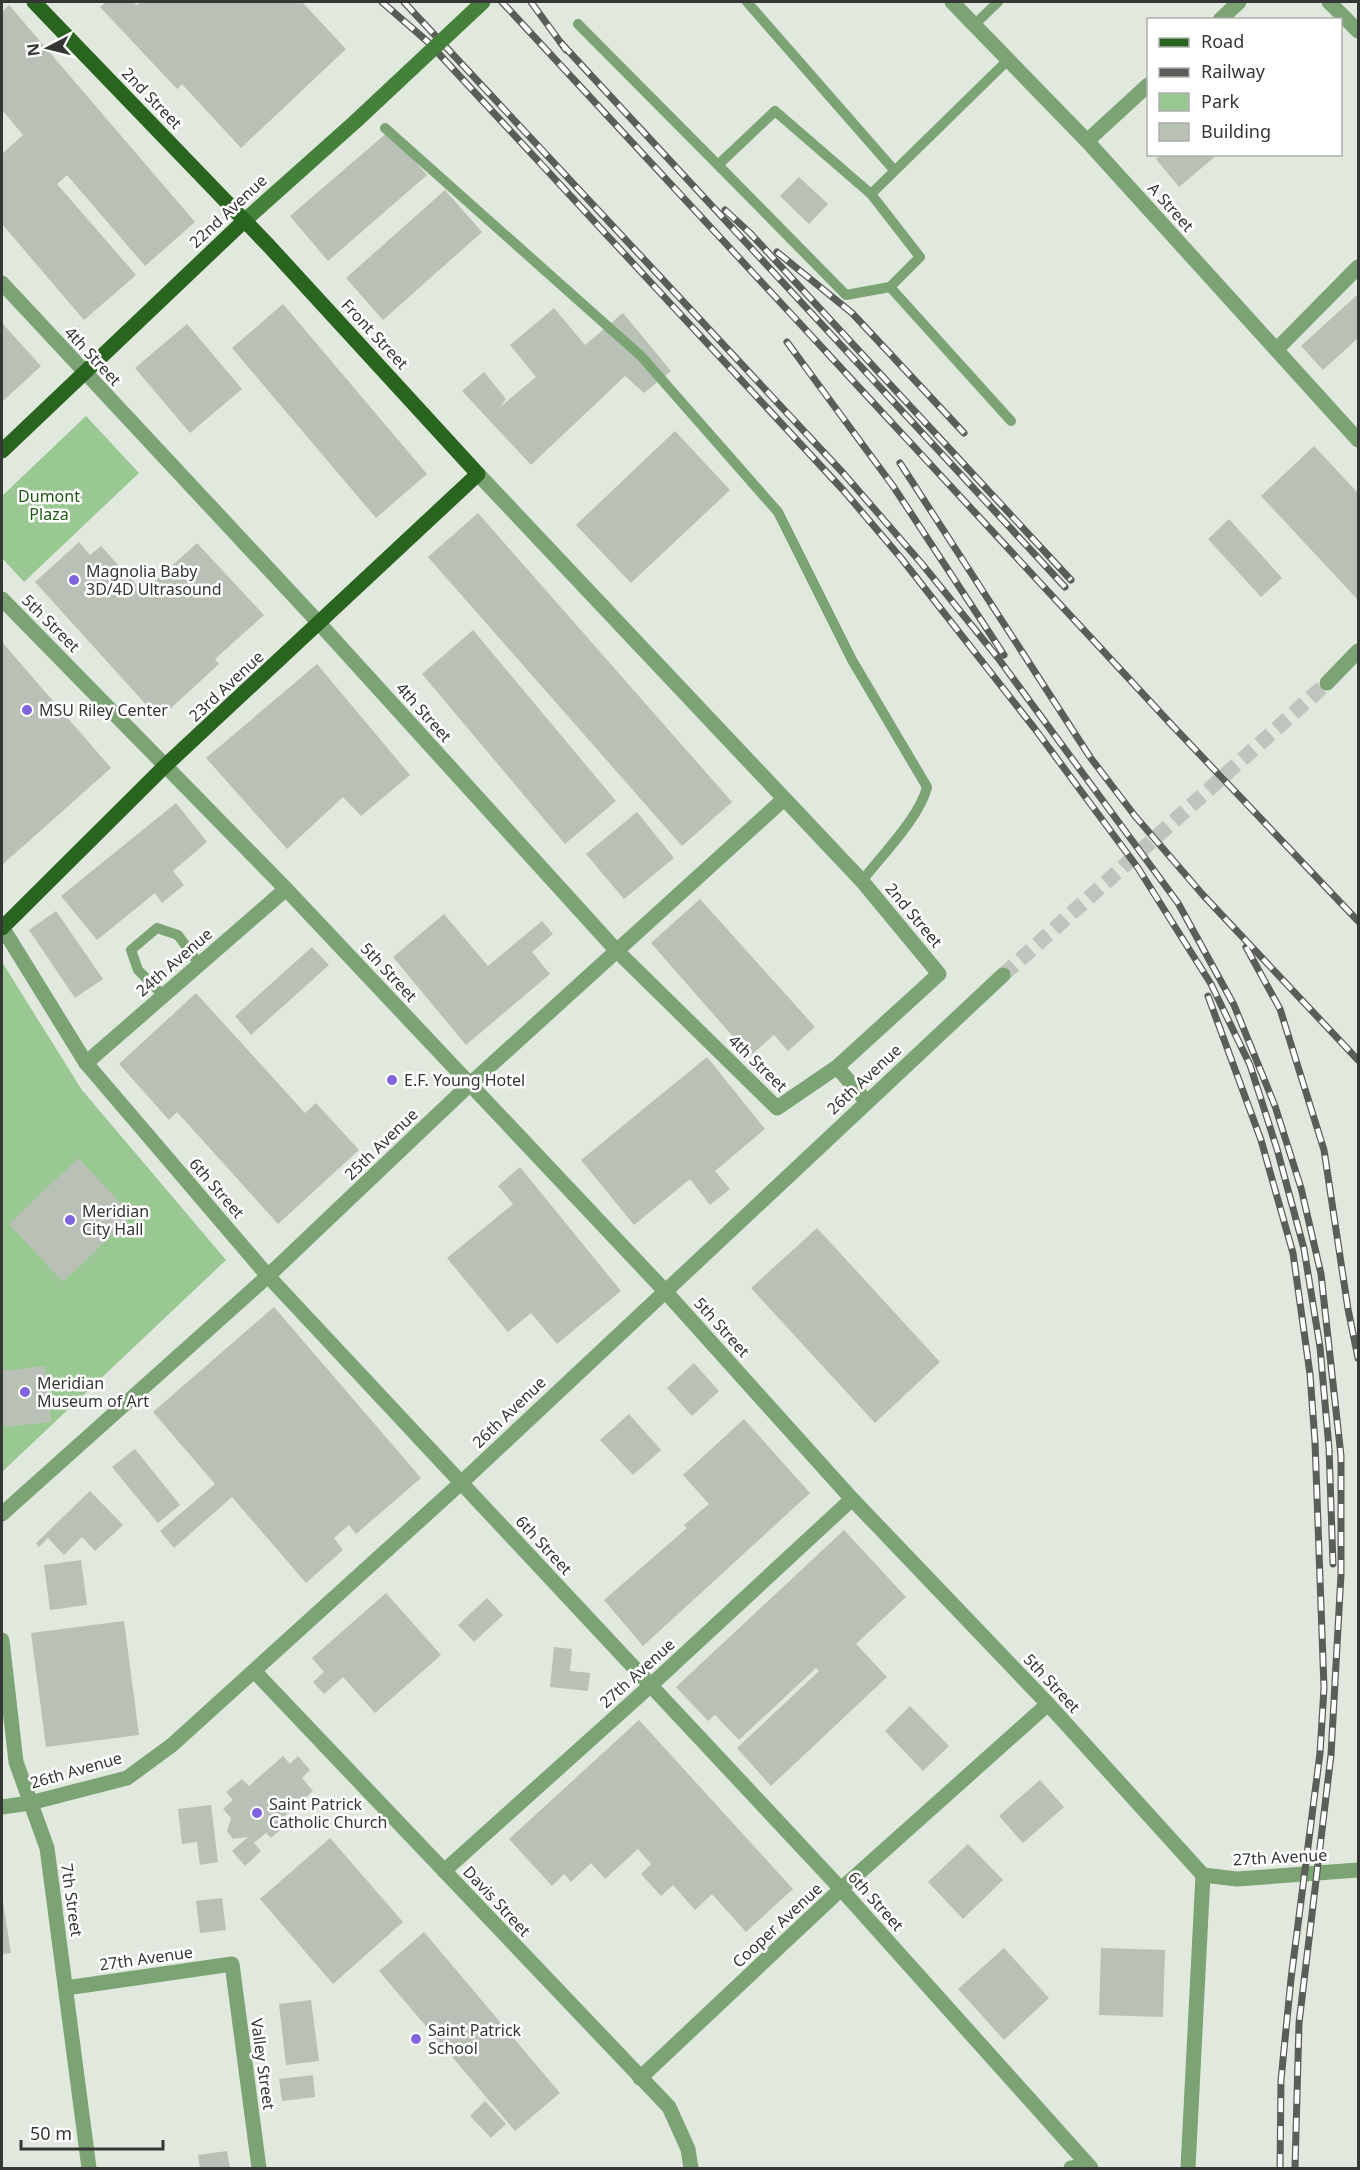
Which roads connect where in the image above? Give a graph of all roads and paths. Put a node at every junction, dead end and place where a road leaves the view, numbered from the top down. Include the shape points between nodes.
1 (34, 2) edge
2 (483, 2) edge
3 (747, 2) edge
4 (952, 2) edge
5 (998, 2) edge
6 (1239, 2) edge
7 (1329, 2) edge
8 (1222, 18) edge
9 (578, 24) dead end
10 (974, 25) junction
11 (1359, 31) edge
12 (1008, 60) junction
13 (1147, 87) edge
14 (385, 128) dead end
15 (1087, 141) junction
16 (718, 165) junction
17 (894, 170) junction
18 (871, 194) junction
19 (244, 221) junction
20 (1359, 267) edge
21 (2, 283) edge
22 (890, 287) junction
23 (1277, 350) junction
24 (84, 373) junction
25 (1011, 421) dead end
26 (1359, 440) edge
27 (2, 451) edge
28 (478, 474) junction
29 (2, 599) edge
30 (319, 623) junction
31 (1359, 651) edge
32 (1327, 683) tunnel mouth
33 (166, 765) junction
34 (784, 799) junction
35 (862, 881) junction
36 (286, 889) junction
37 (2, 927) edge
38 (616, 950) junction
39 (199, 964) junction
40 (1003, 975) tunnel mouth
41 (164, 995) junction
42 (86, 1063) junction
43 (837, 1067) junction
44 (470, 1084) junction
45 (866, 1101) junction
46 (268, 1276) junction
47 (664, 1290) junction
48 (462, 1482) junction
49 (852, 1499) junction
50 (2, 1514) edge
51 (2, 1640) edge
52 (3, 1665) edge
53 (255, 1672) junction
54 (650, 1686) junction
55 (1048, 1704) junction
56 (30, 1803) junction
57 (2, 1807) edge
58 (1359, 1870) edge
59 (444, 1871) junction
60 (1203, 1875) junction
61 (841, 1889) junction
62 (232, 1964) joint
63 (66, 1988) junction
64 (640, 2078) junction
65 (1090, 2168) edge
66 (89, 2169) edge
67 (259, 2169) edge
68 (691, 2169) edge
69 (1071, 2169) edge
70 (1188, 2169) edge

1 - 19 main road, 2nd Street
2 - 19 main road, 22nd Avenue, bridge
3 - 17 lane
4 - 10 street, A Street
5 - 10 lane
6 - 8 street
7 - 11 street
9 - 16 lane
10 - 12 street, A Street
12 - 15 street, A Street
12 - 17 lane
13 - 15 street
14 - 35 lane via 641,356 778,512 852,660 927,787 925,796
15 - 23 street, A Street
16 - 18 lane via 775,111
16 - 22 lane via 846,295
17 - 18 lane
18 - 22 lane via 920,257
19 - 24 main road, 22nd Avenue
19 - 28 main road, Front Street
20 - 23 street
21 - 24 street, 4th Street
22 - 25 lane
23 - 26 street, A Street
24 - 27 main road, 22nd Avenue
24 - 30 street, 4th Street
28 - 30 main road, 23rd Avenue
28 - 34 street, 2nd Street
29 - 33 street, 5th Street
30 - 33 main road, 23rd Avenue
30 - 38 street, 4th Street
31 - 32 street
33 - 36 street, 5th Street
33 - 37 main road, 23rd Avenue
34 - 35 street, 2nd Street
34 - 38 street, 25th Avenue
35 - 43 street, 2nd Street via 939,974
36 - 39 street, 24th Avenue
36 - 44 street, 5th Street
37 - 42 street, 6th Street
38 - 43 street, 4th Street via 777,1108
38 - 44 street, 25th Avenue
39 - 41 street, 24th Avenue
39 - 41 lane via 178,935 157,928 131,950 138,970
40 - 45 street, 26th Avenue
41 - 42 street, 24th Avenue
42 - 46 street, 6th Street
43 - 45 street
44 - 46 street, 25th Avenue
44 - 47 street, 5th Street
45 - 47 street, 26th Avenue
46 - 48 street, 6th Street
46 - 50 street, 25th Avenue
47 - 48 street, 26th Avenue
47 - 49 street, 5th Street
48 - 53 street, 26th Avenue
48 - 54 street, 6th Street
49 - 54 street, 27th Avenue
49 - 55 street, 5th Street
51 - 52 street, 7th Street
52 - 56 street, 7th Street via 16,1762
53 - 56 street, 26th Avenue via 172,1745 127,1778
53 - 59 street, Davis Street
54 - 59 street, 27th Avenue
54 - 61 street, 6th Street
55 - 60 street, 5th Street
55 - 61 street, Cooper Avenue
56 - 57 street, 26th Avenue
56 - 63 street, 7th Street via 47,1848
58 - 60 street, 27th Avenue via 1237,1879
59 - 64 street, Davis Street
60 - 70 street
61 - 64 street, Cooper Avenue
61 - 65 street, 6th Street
62 - 63 street, 27th Avenue
62 - 67 street, Valley Street
63 - 66 street, 7th Street
64 - 68 street, Davis Street via 669,2107 688,2149
65 - 69 street

